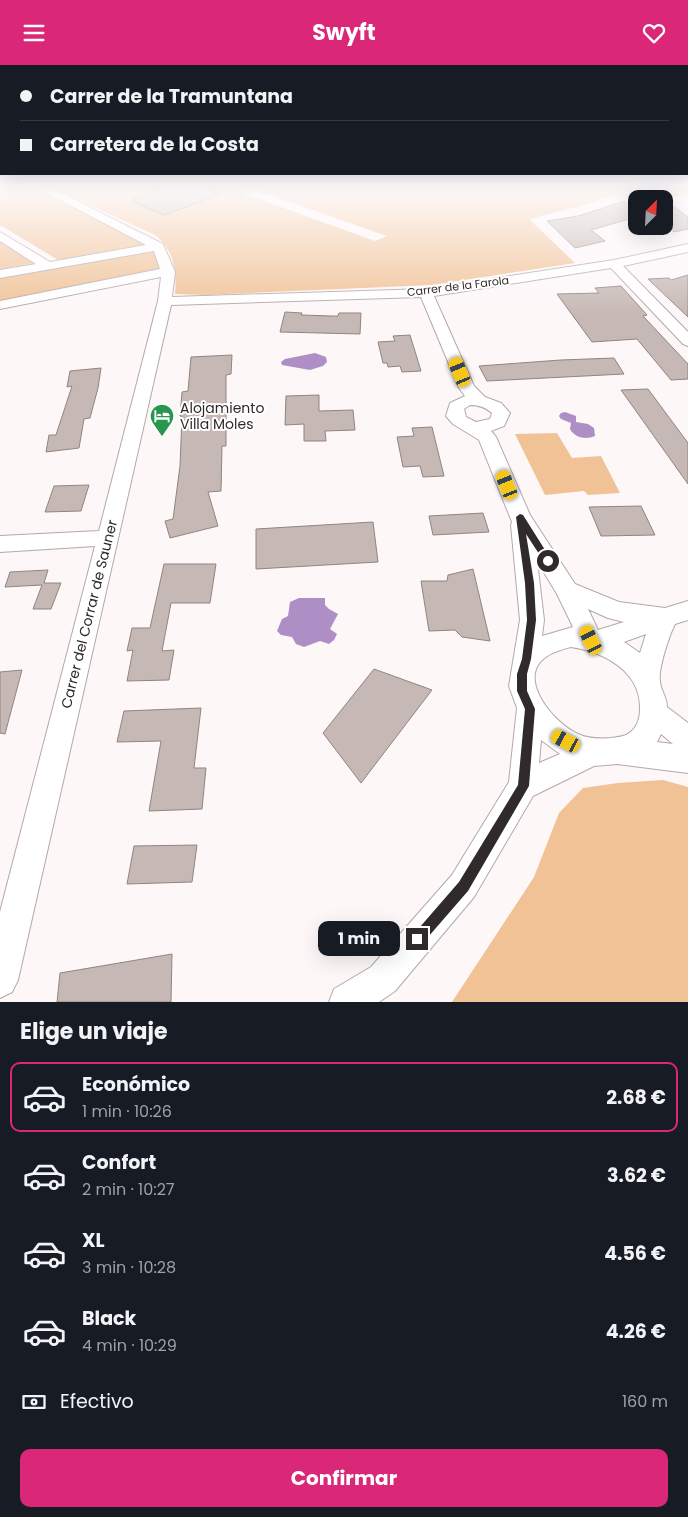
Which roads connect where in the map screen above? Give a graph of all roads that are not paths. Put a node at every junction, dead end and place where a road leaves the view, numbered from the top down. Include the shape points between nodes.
1 (123, 229) edge
2 (0, 236) edge
3 (159, 247) junction
4 (688, 248) edge
5 (614, 264) junction
6 (49, 267) junction
7 (168, 272) junction
8 (0, 274) edge
9 (426, 293) junction
10 (165, 301) junction
11 (0, 305) edge
12 (688, 341) edge
13 (470, 396) junction
14 (490, 431) junction
15 (520, 517) junction
16 (107, 538) junction
17 (0, 544) edge
18 (567, 590) junction
19 (677, 614) edge
20 (594, 640) junction
21 (527, 659) junction
22 (647, 680) junction
23 (530, 709) junction
24 (655, 714) junction
25 (688, 739) edge
26 (606, 751) junction
27 (688, 759) edge
28 (523, 786) junction
29 (0, 980) edge
30 (347, 1002) edge

1 - 3 street
2 - 6 street
3 - 6 street
3 - 7 street, Carrer del Corrar de Sauner
4 - 5 street, Carrer de la Farola
5 - 9 street, Carrer de la Farola
5 - 12 street
6 - 8 street
7 - 10 street, Carrer del Corrar de Sauner
7 - 11 street
9 - 10 street, Carrer de la Farola
9 - 13 street
10 - 16 street, Carrer del Corrar de Sauner
13 - 14 street via 493,405 501,413
13 - 14 street via 456,407 456,416 464,423
14 - 15 street
15 - 18 street
15 - 21 street via 532,620
16 - 17 street
16 - 29 street, Carrer del Corrar de Sauner
18 - 19 street via 616,611
18 - 20 street
19 - 20 street
19 - 22 street via 654,640
20 - 21 street via 571,637 553,640 538,647
20 - 22 street via 628,659
21 - 23 street via 522,674 522,691
22 - 24 street via 654,697
23 - 26 street via 557,737 575,746
23 - 28 street
24 - 25 street
24 - 26 street via 649,731 636,744
26 - 27 street
26 - 28 street
28 - 30 street via 463,886 383,979

